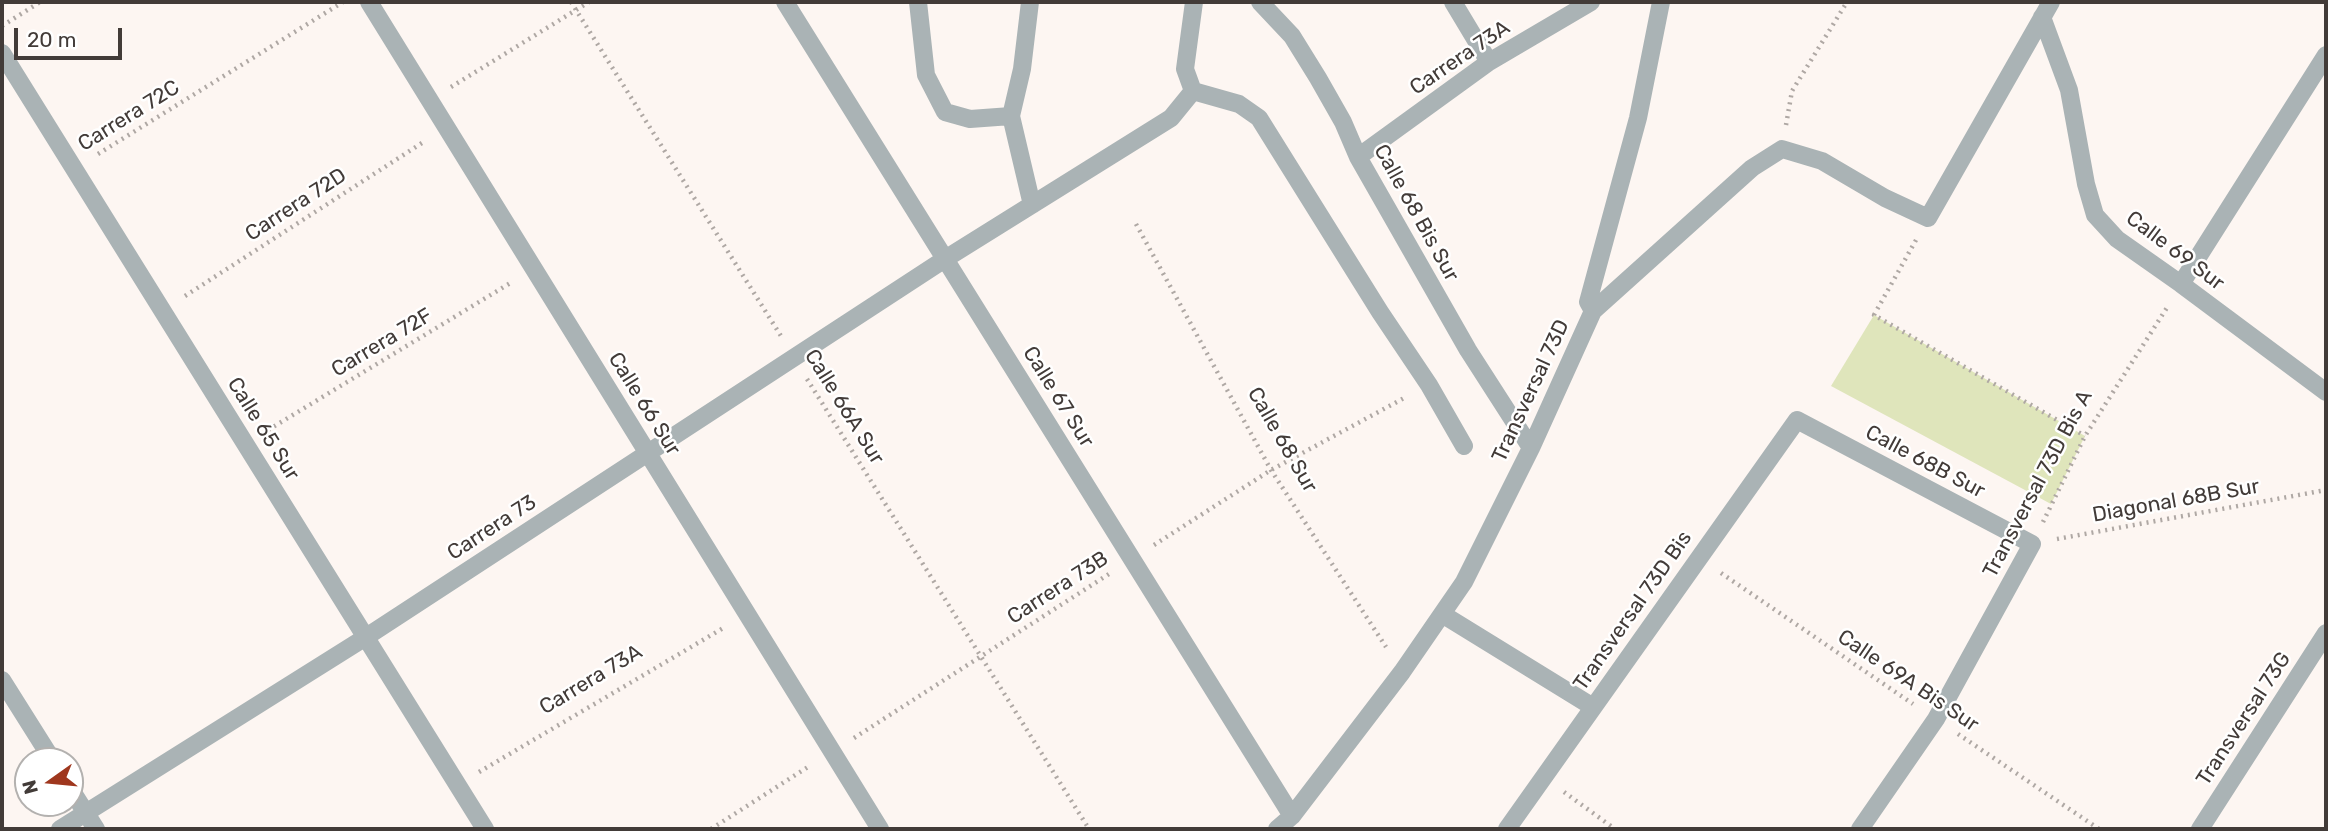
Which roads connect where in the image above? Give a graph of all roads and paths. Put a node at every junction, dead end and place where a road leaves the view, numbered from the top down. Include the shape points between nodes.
1 (40, 2) edge
2 (344, 2) edge
3 (369, 2) edge
4 (571, 2) edge
5 (589, 2) edge
6 (785, 2) edge
7 (918, 2) edge
8 (1030, 2) edge
9 (1194, 2) edge
10 (1260, 2) edge
11 (1453, 2) edge
12 (1591, 2) edge
13 (1661, 2) edge
14 (1847, 2) edge
15 (576, 10) junction
16 (2047, 10) edge
17 (2, 26) edge
18 (2, 53) edge
19 (2326, 55) edge
20 (1489, 62) junction
21 (1193, 92) junction
22 (429, 100) junction
23 (1011, 116) junction
24 (446, 127) junction
25 (1782, 149) junction
26 (1358, 157) junction
27 (74, 169) junction
28 (1032, 205) junction
29 (1928, 218) junction
30 (1136, 224) dead end
31 (945, 259) junction
32 (534, 269) junction
33 (2182, 284) junction
34 (162, 310) junction
35 (1592, 312) junction
36 (794, 358) junction
37 (1429, 385) junction
38 (2326, 392) edge
39 (1797, 420) joint
40 (2084, 436) junction
41 (246, 444) junction
42 (1464, 446) dead end
43 (1531, 448) junction
44 (648, 453) junction
45 (1271, 470) junction
46 (2326, 490) edge
47 (2032, 544) junction
48 (1699, 558) junction
49 (1132, 559) junction
50 (747, 614) junction
51 (1442, 614) junction
52 (2326, 633) edge
53 (366, 637) junction
54 (981, 656) junction
55 (1402, 672) junction
56 (2, 680) edge
57 (1593, 708) junction
58 (1936, 719) junction
59 (44, 747) edge
60 (833, 751) junction
61 (1544, 777) junction
62 (457, 785) junction
63 (84, 810) edge
64 (86, 813) junction
65 (1292, 816) junction
66 (60, 829) edge
67 (96, 829) edge
68 (485, 829) edge
69 (711, 829) edge
70 (880, 829) edge
71 (1089, 829) edge
72 (1277, 829) edge
73 (1507, 829) edge
74 (1615, 829) edge
75 (1860, 829) edge
76 (2099, 829) edge
77 (2200, 829) edge

1 - 17 path
2 - 27 path, Carrera 72C
3 - 22 street, Calle 66 Sur
4 - 15 path, Calle 66A Sur
5 - 15 path
6 - 31 street, Calle 67 Sur
7 - 23 street via 926,75 945,112 970,119
8 - 23 street via 1023,69
9 - 21 street via 1185,69
10 - 26 street, Calle 68 Bis Sur via 1292,36 1343,122
11 - 20 street
12 - 20 street, Carrera 73A
13 - 35 street via 1638,118 1588,302
14 - 25 path via 1792,91
15 - 22 path
15 - 36 path, Calle 66A Sur
16 - 29 street
16 - 33 street, Calle 69 Sur via 2095,215 2117,239
18 - 27 street, Calle 65 Sur
19 - 33 street
20 - 26 street, Carrera 73A
21 - 28 street, Carrera 73 via 1171,118
21 - 37 street via 1239,104 1259,118
22 - 24 street, Calle 66 Sur
23 - 28 street
24 - 32 street, Calle 66 Sur
24 - 34 path, Carrera 72D
25 - 29 street via 1822,161
25 - 35 street, Transversal 73D via 1752,168
26 - 43 street, Calle 68 Bis Sur via 1468,351
27 - 34 street, Calle 65 Sur
28 - 31 street, Carrera 73
29 - 40 path via 1874,315
30 - 45 path, Calle 68 Sur
31 - 36 street, Carrera 73
31 - 49 street, Calle 67 Sur
32 - 41 path, Carrera 72F
32 - 44 street, Calle 66 Sur
33 - 38 street, Calle 69 Sur
33 - 40 path, Transversal 73D Bis A
34 - 41 street, Calle 65 Sur
35 - 43 street, Transversal 73D
36 - 44 street, Carrera 73
36 - 54 path, Calle 66A Sur
37 - 42 street
37 - 45 path, Carrera 73B
39 - 47 street, Calle 68B Sur
39 - 48 street, Transversal 73D Bis
40 - 47 path, Transversal 73D Bis A
41 - 53 street, Calle 65 Sur
43 - 51 street, Transversal 73D via 1464,582
44 - 50 street, Calle 66 Sur
44 - 53 street, Carrera 73
45 - 49 path, Carrera 73B
45 - 55 path, Calle 68 Sur
46 - 47 path, Diagonal 68B Sur
47 - 58 street, Transversal 73D Bis A
48 - 57 street, Transversal 73D Bis
48 - 58 path, Calle 69A Bis Sur
49 - 54 path, Carrera 73B
49 - 65 street, Calle 67 Sur
50 - 60 street, Calle 66 Sur
50 - 62 path, Carrera 73A
51 - 55 street, Transversal 73D
51 - 57 street
52 - 77 street, Transversal 73G
53 - 62 street, Calle 65 Sur
53 - 64 street, Carrera 73
54 - 60 path, Carrera 73B
54 - 71 path, Calle 66A Sur
55 - 65 street, Transversal 73D
56 - 59 street
57 - 61 street, Transversal 73D Bis
58 - 75 street, Transversal 73D Bis A
58 - 76 path, Calle 69A Bis Sur
60 - 69 path, Carrera 73B
60 - 70 street, Calle 66 Sur
61 - 73 street, Transversal 73D Bis
61 - 74 path
62 - 68 street, Calle 65 Sur
63 - 64 street
64 - 66 street, Carrera 73
64 - 67 street
65 - 72 street, Transversal 73D

